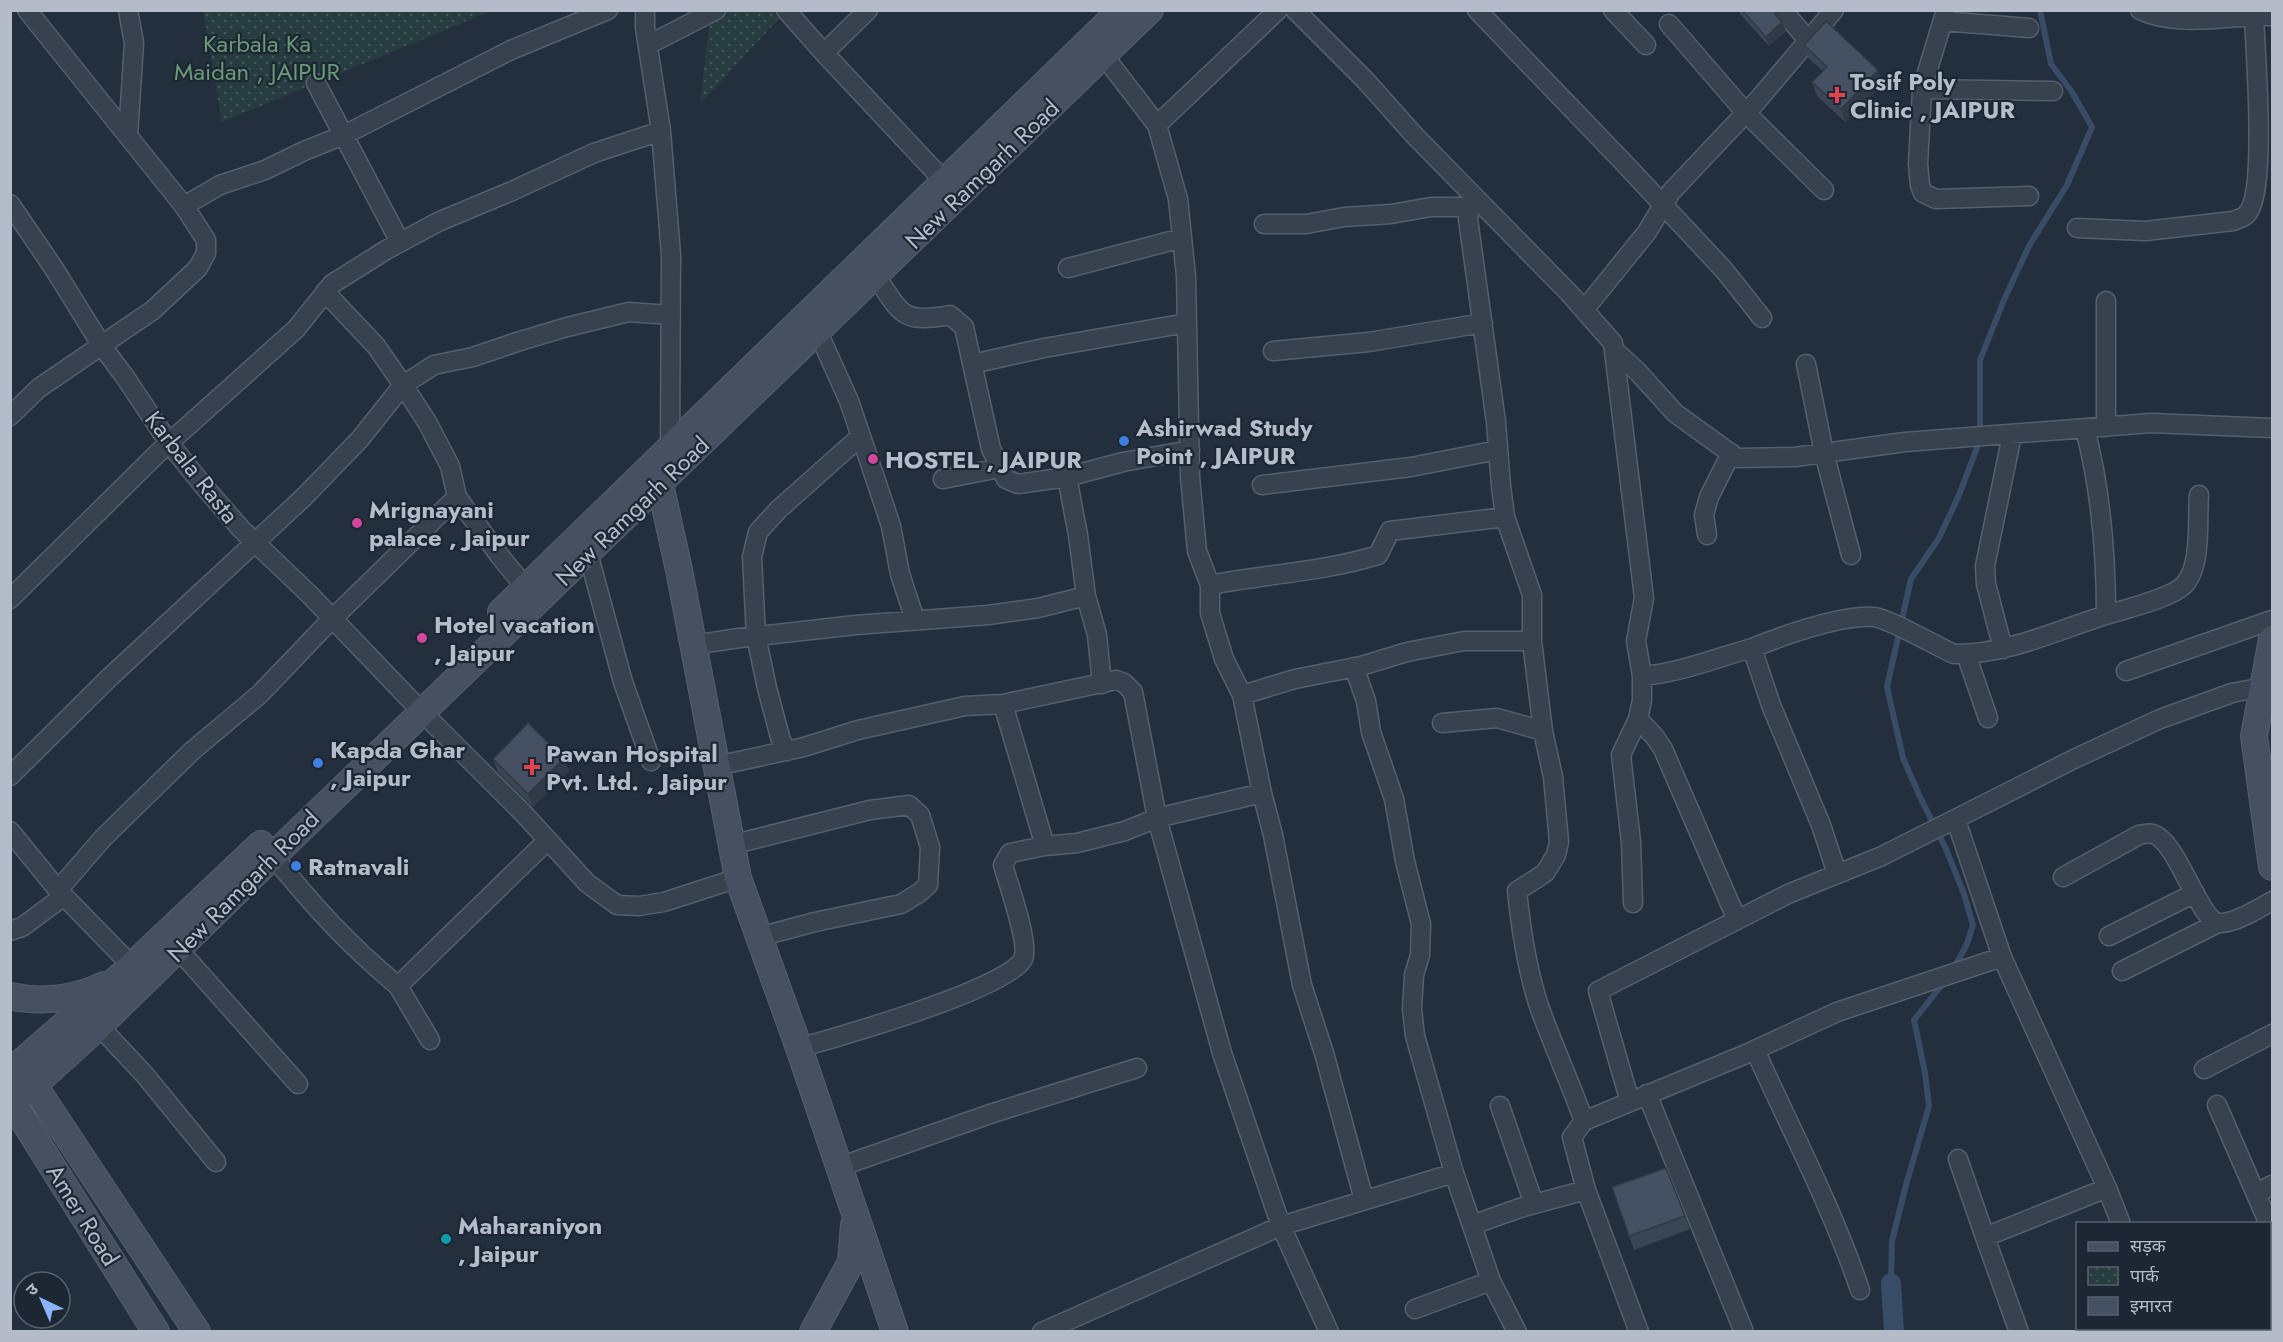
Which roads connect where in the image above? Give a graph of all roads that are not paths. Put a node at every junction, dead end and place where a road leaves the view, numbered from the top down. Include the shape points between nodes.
1 (27, 10) edge
2 (128, 10) edge
3 (608, 10) edge
4 (645, 10) edge
5 (716, 10) edge
6 (786, 10) edge
7 (868, 10) edge
8 (1120, 10) edge
9 (1278, 10) edge
10 (1295, 10) edge
11 (1477, 10) edge
12 (1613, 10) edge
13 (1782, 10) edge
14 (1834, 10) edge
15 (2140, 10) edge
16 (1148, 11) edge
17 (2262, 15) edge
18 (1945, 16) edge
19 (1669, 24) dead end
20 (2029, 28) dead end
21 (1808, 40) junction
22 (648, 45) junction
23 (1646, 45) dead end
24 (824, 53) junction
25 (1104, 56) junction
26 (316, 83) dead end
27 (1922, 89) junction
28 (2053, 91) dead end
29 (1746, 113) junction
30 (1157, 125) junction
31 (661, 131) junction
32 (344, 135) junction
33 (128, 136) junction
34 (944, 181) junction
35 (1824, 190) dead end
36 (2029, 196) dead end
37 (1471, 200) junction
38 (10, 204) edge
39 (184, 206) junction
40 (1664, 207) junction
41 (1264, 224) dead end
42 (2077, 228) dead end
43 (1182, 238) junction
44 (400, 242) junction
45 (1068, 268) dead end
46 (876, 276) junction
47 (325, 292) junction
48 (2106, 301) dead end
49 (1584, 310) junction
50 (670, 315) junction
51 (1762, 318) dead end
52 (1187, 322) junction
53 (1483, 323) junction
54 (818, 332) junction
55 (102, 346) junction
56 (1614, 350) junction
57 (1273, 351) dead end
58 (972, 364) junction
59 (1806, 364) dead end
60 (403, 385) junction
61 (10, 416) edge
62 (2106, 427) junction
63 (2272, 428) edge
64 (2085, 429) junction
65 (2007, 435) junction
66 (861, 436) junction
67 (169, 443) junction
68 (670, 447) junction
69 (1190, 450) junction
70 (1498, 450) junction
71 (1731, 453) junction
72 (1824, 453) junction
73 (1000, 468) junction
74 (1067, 477) junction
75 (943, 479) dead end
76 (660, 484) junction
77 (1262, 485) dead end
78 (2199, 495) dead end
79 (457, 497) junction
80 (1505, 517) junction
81 (1707, 535) dead end
82 (255, 542) junction
83 (588, 553) junction
84 (1851, 555) dead end
85 (1210, 585) junction
86 (526, 588) junction
87 (1086, 596) junction
88 (10, 599) edge
89 (2106, 615) junction
90 (333, 618) junction
91 (915, 620) junction
92 (2272, 620) edge
93 (756, 636) junction
94 (2272, 639) edge
95 (1532, 641) junction
96 (693, 645) junction
97 (1752, 648) junction
98 (2003, 649) junction
99 (1966, 654) junction
100 (1354, 667) junction
101 (2126, 671) dead end
102 (1642, 676) junction
103 (1102, 684) junction
104 (2263, 687) junction
105 (1242, 695) junction
106 (1003, 704) junction
107 (416, 706) junction
108 (1988, 718) dead end
109 (1638, 719) junction
110 (1442, 723) dead end
111 (1542, 731) junction
112 (788, 751) junction
113 (651, 760) dead end
114 (716, 766) junction
115 (10, 776) edge
116 (1262, 793) junction
117 (1157, 818) junction
118 (1952, 821) junction
119 (10, 831) edge
120 (548, 840) junction
121 (731, 845) junction
122 (1044, 846) junction
123 (273, 856) junction
124 (2272, 867) edge
125 (1837, 874) junction
126 (2063, 877) dead end
127 (738, 878) junction
128 (61, 893) junction
129 (2196, 893) junction
130 (2272, 902) edge
131 (1633, 903) dead end
132 (1737, 920) junction
133 (2218, 923) junction
134 (10, 931) edge
135 (2109, 936) dead end
136 (759, 937) junction
137 (179, 950) junction
138 (2002, 957) junction
139 (132, 966) junction
140 (2122, 971) dead end
141 (398, 986) junction
142 (10, 996) edge
143 (99, 1026) junction
144 (2272, 1035) edge
145 (430, 1040) dead end
146 (799, 1048) junction
147 (1755, 1050) junction
148 (14, 1062) edge
149 (1137, 1068) dead end
150 (2204, 1069) dead end
151 (298, 1084) dead end
152 (34, 1085) junction
153 (1647, 1094) junction
154 (11, 1101) edge
155 (1630, 1102) junction
156 (2217, 1105) dead end
157 (1500, 1106) dead end
158 (1584, 1121) junction
159 (71, 1139) joint
160 (1958, 1159) dead end
161 (216, 1162) dead end
162 (839, 1167) junction
163 (1454, 1173) junction
164 (2272, 1185) edge
165 (2107, 1188) junction
166 (1587, 1190) junction
167 (2256, 1194) junction
168 (1364, 1200) junction
169 (1534, 1204) junction
170 (855, 1215) junction
171 (2120, 1222) edge
172 (2268, 1222) edge
173 (1472, 1225) junction
174 (1281, 1226) junction
175 (1985, 1238) junction
176 (1491, 1281) junction
177 (1860, 1290) dead end
178 (1415, 1309) dead end
179 (156, 1332) edge
180 (197, 1332) edge
181 (813, 1332) edge
182 (895, 1332) edge
183 (1042, 1332) edge
184 (1329, 1332) edge
185 (1517, 1332) edge
186 (1639, 1332) edge
187 (1744, 1332) edge
188 (2019, 1332) edge

1 - 33 street
2 - 33 street via 134,43
3 - 32 street via 512,50
4 - 22 street
5 - 22 street
6 - 24 street
7 - 24 street
8 - 34 street, New Ramgarh Road
9 - 30 street
10 - 37 street via 1366,81
11 - 40 street
12 - 23 street
13 - 21 street
14 - 21 street
15 - 17 street via 2164,18
16 - 25 street, New Ramgarh Road
17 - 42 street via 2259,163 2252,205 2246,215 2233,221 2145,231
18 - 20 street
18 - 27 street
19 - 29 street
21 - 29 street
22 - 31 street
24 - 34 street
25 - 30 street
25 - 46 street, New Ramgarh Road
26 - 32 street
27 - 28 street
27 - 36 street via 1918,164 1923,193 1936,199
29 - 35 street
29 - 40 street via 1671,192
30 - 43 street via 1178,199
31 - 44 street via 594,153
31 - 50 street via 671,255
32 - 39 street via 220,185
32 - 44 street
33 - 39 street
34 - 68 street, New Ramgarh Road
37 - 41 street via 1306,225
37 - 49 street
37 - 53 street via 1468,219
38 - 55 street, Karbala Rasta
39 - 55 street via 206,240 206,253 198,268 153,310
40 - 49 street
40 - 51 street via 1724,270
43 - 45 street
43 - 52 street
44 - 47 street
46 - 54 street, New Ramgarh Road
46 - 58 street via 906,315 924,320 950,315 959,321 964,327
47 - 60 street via 376,346
47 - 67 street via 296,329
48 - 62 street
49 - 56 street via 1613,343
50 - 60 street via 629,312 567,327 473,357 434,365
50 - 68 street
52 - 58 street
52 - 69 street
53 - 57 street via 1369,342
53 - 70 street
54 - 66 street
54 - 76 street, New Ramgarh Road
55 - 61 street via 39,388
55 - 67 street, Karbala Rasta
56 - 71 street via 1675,412
56 - 102 street via 1644,598 1636,641
58 - 73 street via 991,449
59 - 72 street
60 - 79 street via 450,466
60 - 82 street via 360,439
62 - 63 street via 2151,423
62 - 64 street
64 - 65 street
64 - 89 street via 2102,516
65 - 72 street via 1905,442
65 - 98 street via 1985,566
66 - 91 street via 891,526 900,574
66 - 93 street via 758,532 752,557
67 - 82 street, Karbala Rasta
67 - 88 street
68 - 76 street
68 - 86 street, New Ramgarh Road
69 - 74 street
69 - 85 street via 1197,551
70 - 77 street via 1411,466
70 - 80 street
71 - 72 street via 1737,458
71 - 81 street via 1708,497 1704,515
72 - 84 street
73 - 74 street via 1006,479 1018,484
73 - 75 street
74 - 87 street
76 - 83 street, New Ramgarh Road
76 - 96 street
78 - 89 street via 2195,562 2184,585 2170,594
79 - 86 street
79 - 90 street
80 - 85 street via 1390,531 1378,555 1347,565
80 - 95 street via 1532,595
82 - 90 street, Karbala Rasta
82 - 115 street
83 - 107 street, New Ramgarh Road
83 - 113 street via 623,682
85 - 105 street via 1210,613 1224,659
86 - 107 street, New Ramgarh Road
87 - 91 street via 1038,608
87 - 103 street via 1097,635
89 - 98 street
90 - 107 street, Karbala Rasta
90 - 128 street via 260,694 192,751 103,838
91 - 93 street
92 - 101 street
93 - 96 street
93 - 112 street via 772,707
94 - 104 street
95 - 100 street via 1464,641
95 - 111 street
96 - 114 street
97 - 99 street via 1833,621 1875,617 1954,654
97 - 102 street via 1668,674
97 - 125 street
98 - 99 street
99 - 108 street
100 - 105 street
100 - 163 street via 1394,800 1419,916 1420,955 1414,975 1412,1009 1414,1036
102 - 109 street
103 - 106 street
103 - 117 street via 1116,680 1133,692
104 - 118 street via 2232,693 2160,719
104 - 124 street via 2254,736
105 - 116 street
106 - 112 street via 965,706 858,730
106 - 122 street
107 - 120 street, Karbala Rasta
107 - 123 street, New Ramgarh Road
107 - 139 street, New Ramgarh Road
109 - 131 street via 1621,755
109 - 132 street via 1663,749
110 - 111 street via 1497,718
111 - 158 street via 1553,777 1559,842 1545,873 1517,891 1522,936 1540,1007
112 - 114 street
114 - 121 street
116 - 117 street
116 - 168 street via 1302,985
117 - 122 street via 1077,843
117 - 174 street via 1222,1053
118 - 125 street
118 - 138 street
119 - 128 street
120 - 127 street, Karbala Rasta via 587,883 616,904 664,902
120 - 141 street
121 - 127 street
121 - 136 street via 898,805 909,805 920,815 927,836 928,885 920,893 901,904
122 - 146 street via 1010,853 1003,865 1024,940 1024,957 1018,966 950,1000
123 - 137 street, New Ramgarh Road
123 - 141 street via 354,949
125 - 132 street
126 - 129 street via 2139,835 2152,834 2162,840
127 - 136 street
128 - 134 street via 22,927
128 - 139 street
129 - 133 street via 2208,917
129 - 135 street
130 - 133 street
132 - 155 street via 1598,991
133 - 140 street
136 - 146 street
137 - 143 street, New Ramgarh Road
137 - 151 street
138 - 147 street via 1837,1012
138 - 165 street
139 - 142 street via 76,996
139 - 148 street, New Ramgarh Road
141 - 145 street
143 - 152 street, New Ramgarh Road
143 - 161 street
144 - 150 street
146 - 162 street
147 - 153 street
147 - 177 street via 1820,1186
148 - 152 street, New Ramgarh Road
149 - 162 street
152 - 154 street, New Ramgarh Road
152 - 159 street, New Ramgarh Road
153 - 155 street
153 - 187 street
154 - 179 street, Amer Road
155 - 158 street
156 - 167 street
157 - 169 street
158 - 166 street via 1572,1137
159 - 180 street, Amer Road
160 - 175 street
162 - 170 street
163 - 168 street
163 - 173 street
164 - 167 street
165 - 171 street
165 - 175 street
166 - 169 street
166 - 186 street
167 - 172 street
168 - 174 street
169 - 173 street
170 - 181 street via 851,1262
170 - 182 street
173 - 176 street
174 - 183 street
174 - 184 street
175 - 188 street
176 - 178 street
176 - 185 street

